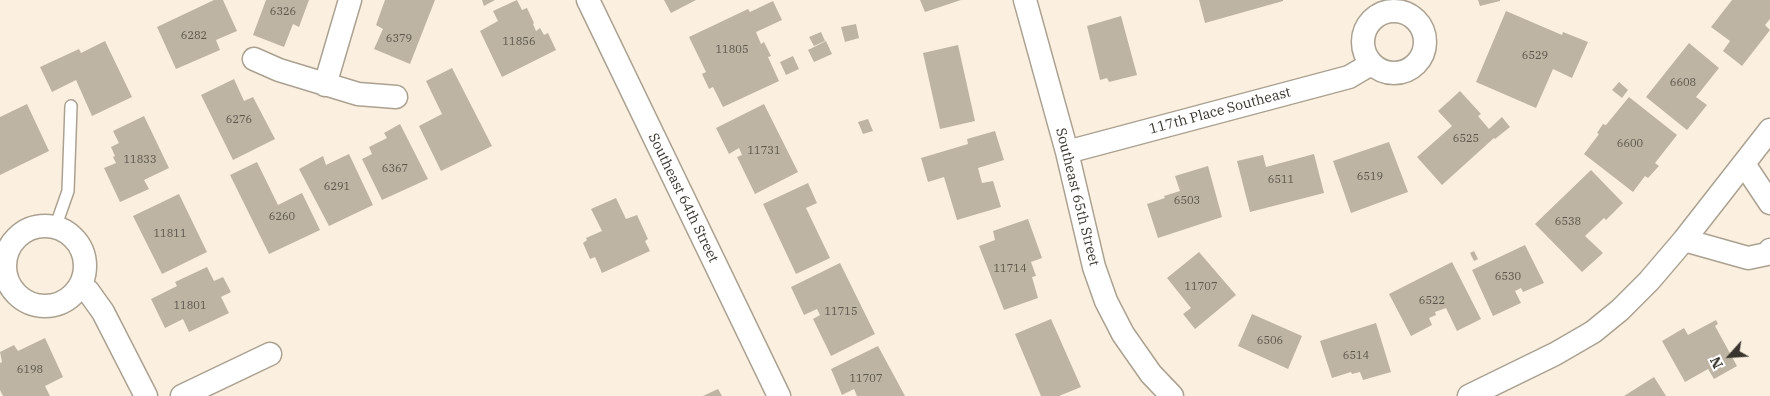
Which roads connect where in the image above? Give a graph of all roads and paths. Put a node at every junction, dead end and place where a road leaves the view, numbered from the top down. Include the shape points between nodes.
1 (350, 0) edge
2 (588, 0) edge
3 (1025, 0) edge
4 (254, 59) dead end
5 (1372, 64) dead end
6 (325, 84) junction
7 (396, 97) dead end
8 (71, 106) dead end
9 (1770, 130) edge
10 (1066, 152) junction
11 (1744, 164) junction
12 (1770, 202) edge
13 (55, 228) junction
14 (1684, 240) junction
15 (1770, 250) edge
16 (80, 285) junction
17 (270, 354) dead end
18 (1159, 391) edge
19 (146, 396) edge
20 (182, 396) edge
21 (779, 396) edge
22 (1469, 396) edge

1 - 6 street
2 - 21 street, Southeast 64th Street
3 - 10 street, Southeast 65th Street
4 - 6 street
5 - 10 street, 117th Place Southeast via 1349,77
6 - 7 street via 358,94
8 - 13 lane via 68,191
9 - 11 street
10 - 18 street, Southeast 65th Street via 1094,267 1106,301
11 - 12 street
11 - 14 street
13 - 16 street via 74,238 81,249 84,273
13 - 16 street via 27,230 17,238 6,259 5,272 9,284 26,302 38,306 63,302
14 - 15 street via 1748,258 1767,254
14 - 22 street via 1649,281 1593,332
16 - 19 street via 103,312
17 - 20 street

